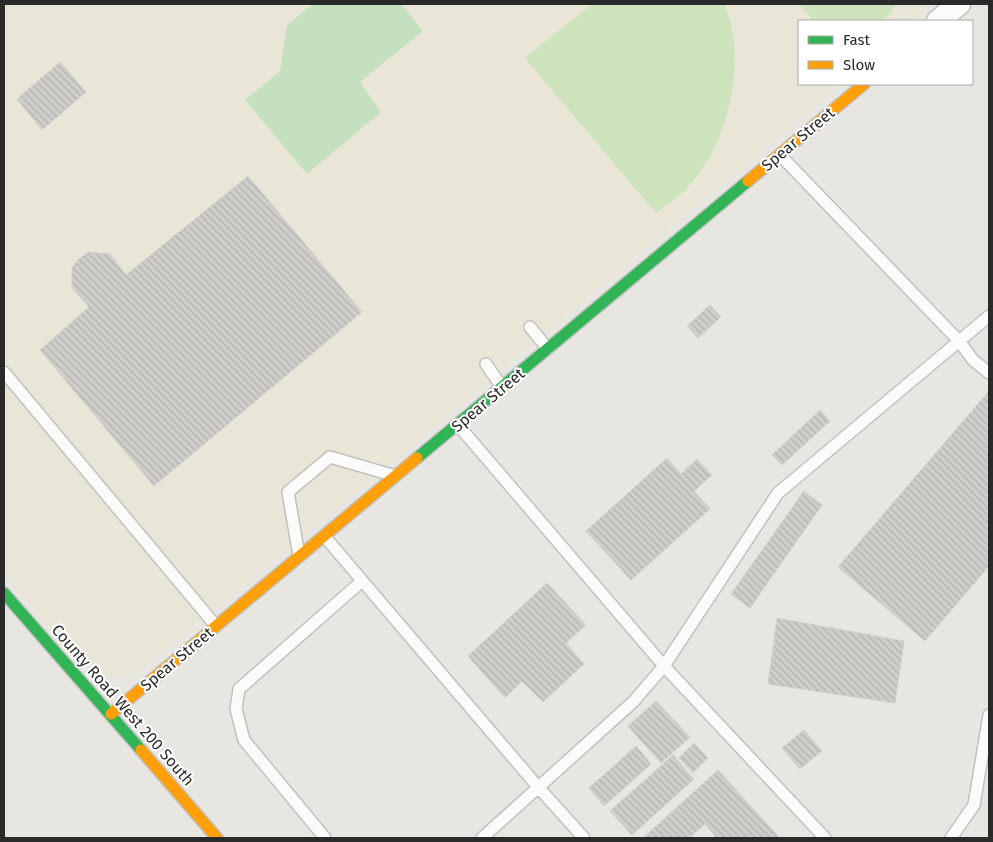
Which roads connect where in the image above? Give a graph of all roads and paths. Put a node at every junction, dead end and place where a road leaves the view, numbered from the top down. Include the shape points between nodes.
1 (959, 4) edge
2 (939, 20) edge
3 (863, 85) edge
4 (780, 155) junction
5 (989, 316) edge
6 (530, 327) dead end
7 (959, 341) junction
8 (548, 349) junction
9 (486, 364) dead end
10 (4, 372) edge
11 (989, 372) edge
12 (502, 388) junction
13 (458, 425) junction
14 (397, 477) junction
15 (325, 537) junction
16 (299, 558) junction
17 (362, 581) junction
18 (4, 593) edge
19 (217, 626) junction
20 (664, 666) junction
21 (111, 714) junction
22 (989, 716) edge
23 (538, 787) junction
24 (217, 838) edge
25 (326, 838) edge
26 (482, 838) edge
27 (584, 838) edge
28 (825, 838) edge
29 (951, 838) edge

1 - 2 street
3 - 4 street, Spear Street
4 - 7 lane
4 - 8 street, Spear Street
5 - 7 lane
6 - 8 lane
7 - 11 lane via 973,360
7 - 20 lane via 778,493
8 - 12 street, Spear Street
9 - 12 lane
10 - 19 lane
12 - 13 street, Spear Street
13 - 14 street, Spear Street
13 - 20 lane
14 - 15 street, Spear Street
14 - 16 lane via 330,457 288,492
15 - 16 street, Spear Street
15 - 17 lane
16 - 19 street, Spear Street
17 - 23 lane
17 - 25 lane via 239,689 236,709 244,740
18 - 21 street, County Road West 200 South
19 - 21 street, Spear Street
20 - 23 lane via 633,702
20 - 28 lane
21 - 24 street, County Road West 200 South
22 - 29 lane via 974,805
23 - 26 lane
23 - 27 lane

